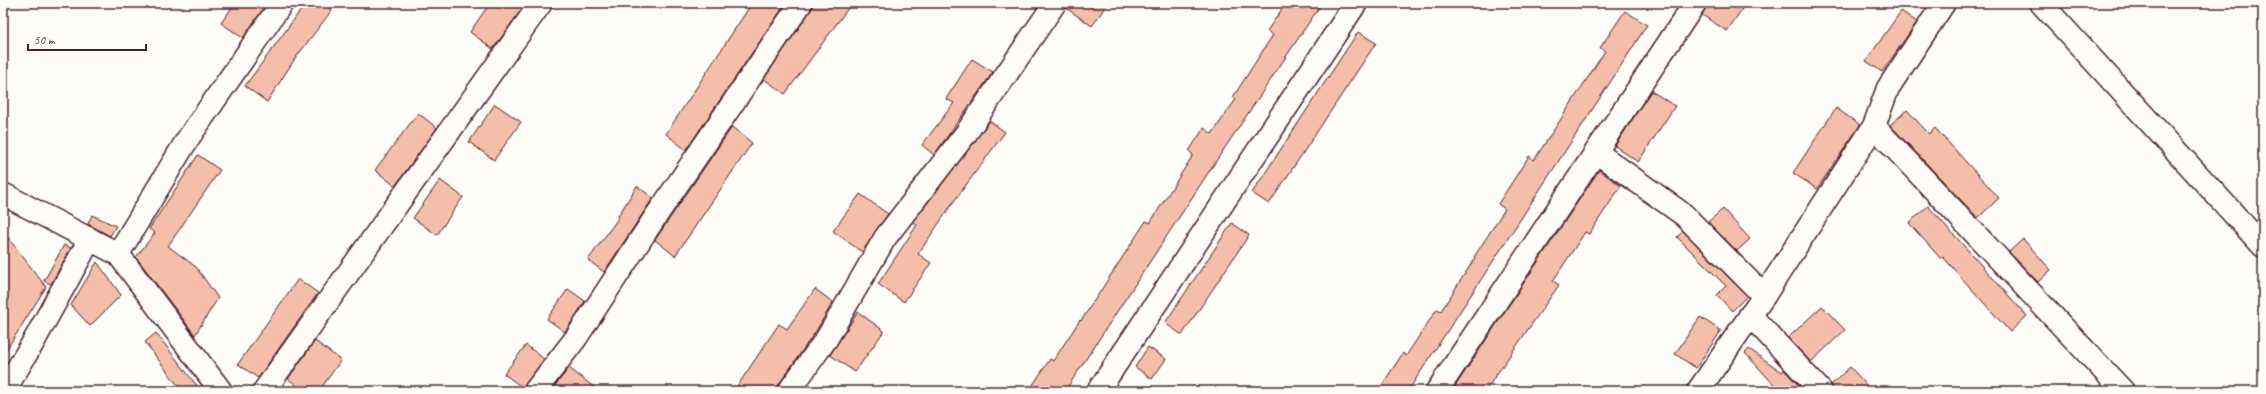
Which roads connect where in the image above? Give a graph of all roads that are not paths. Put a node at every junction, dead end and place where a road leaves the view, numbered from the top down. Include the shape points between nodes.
1 (282, 3) edge
2 (541, 3) edge
3 (801, 3) edge
4 (1055, 3) edge
5 (1356, 3) edge
6 (1695, 3) edge
7 (1944, 3) edge
8 (2041, 3) edge
9 (1874, 126) junction
10 (1596, 152) junction
11 (3, 194) edge
12 (90, 239) junction
13 (2263, 246) edge
14 (118, 254) junction
15 (1764, 296) junction
16 (1750, 315) junction
17 (4, 391) edge
18 (221, 391) edge
19 (264, 391) edge
20 (535, 391) edge
21 (789, 391) edge
22 (1098, 391) edge
23 (1437, 391) edge
24 (1698, 391) edge
25 (1821, 391) edge
26 (2123, 391) edge

1 - 14 street via 187,140
2 - 19 street
3 - 20 street via 576,338
4 - 21 street via 967,132 885,238 827,338
5 - 22 street
6 - 10 street
7 - 9 street via 1888,88
8 - 13 street
9 - 15 street
9 - 26 street
10 - 15 street via 1684,215
10 - 23 street
11 - 12 street
12 - 14 street
12 - 17 street
14 - 18 street
15 - 16 street
16 - 24 street
16 - 25 street

